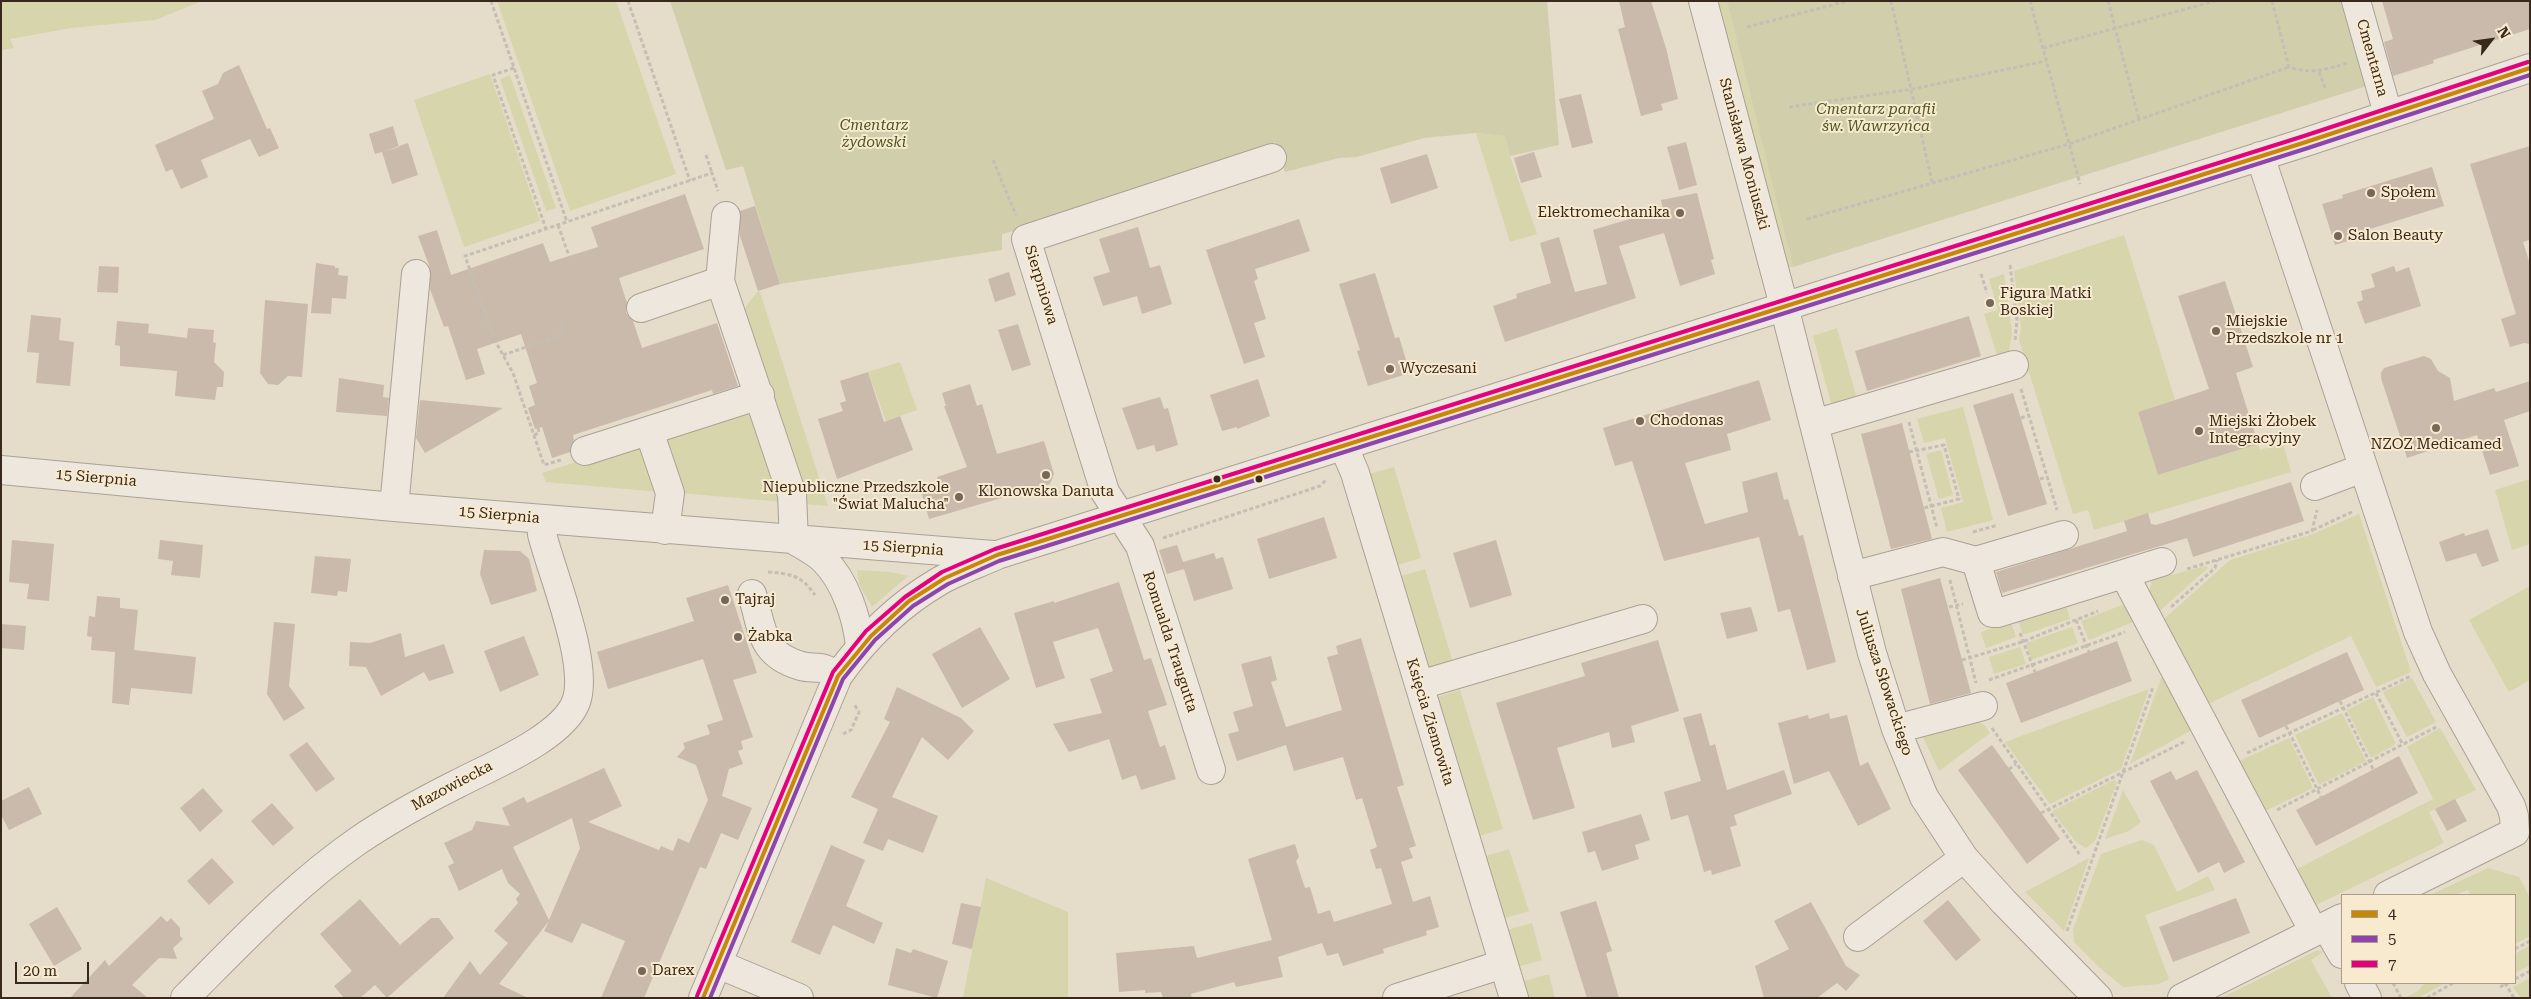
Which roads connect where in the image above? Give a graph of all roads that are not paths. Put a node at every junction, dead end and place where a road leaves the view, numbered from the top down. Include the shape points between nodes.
1 (1703, 1) edge
2 (2356, 1) edge
3 (2530, 68) edge
4 (2388, 114) junction
5 (2260, 156) junction
6 (1272, 158) dead end
7 (726, 216) road end
8 (416, 274) dead end
9 (720, 280) junction
10 (1784, 306) junction
11 (641, 308) dead end
12 (2014, 364) road end
13 (760, 395) junction
14 (1814, 424) junction
15 (649, 431) junction
16 (1344, 447) junction
17 (585, 451) road end
18 (2363, 468) junction
19 (1, 470) edge
20 (2315, 486) road end
21 (394, 507) junction
22 (1122, 517) junction
23 (540, 518) junction
24 (665, 530) junction
25 (2064, 534) road end
26 (794, 540) junction
27 (997, 555) junction
28 (1976, 561) junction
29 (2162, 562) road end
30 (1852, 576) junction
31 (758, 583) road end
32 (2130, 585) junction
33 (1643, 620) dead end
34 (860, 646) junction
35 (835, 685) junction
36 (1420, 685) junction
37 (1980, 696) road end
38 (1896, 729) junction
39 (1211, 770) dead end
40 (2522, 838) edge
41 (1964, 858) junction
42 (2390, 894) edge
43 (2328, 926) edge
44 (1858, 937) dead end
45 (2341, 952) edge
46 (718, 964) junction
47 (1503, 964) junction
48 (2359, 984) edge
49 (185, 998) edge
50 (703, 998) edge
51 (799, 998) edge
52 (1397, 998) edge
53 (1514, 998) edge
54 (2098, 998) edge
55 (2182, 998) edge
56 (2367, 998) edge

1 - 10 street, Stanisława Moniuszki
2 - 4 street, Cmentarna
3 - 4 street
4 - 5 street
5 - 10 street
5 - 18 street
6 - 22 street, Sierpniowa via 1026,238 1105,492
7 - 9 street
8 - 21 street
9 - 11 street
9 - 13 street
10 - 14 street, Juliusza Słowackiego
10 - 16 street
12 - 14 street
13 - 15 street
13 - 26 street via 792,496
14 - 30 street, Juliusza Słowackiego
15 - 17 street
15 - 24 street via 670,493
16 - 22 street
16 - 36 street, Księcia Ziemowita via 1355,473
18 - 20 street
18 - 40 street via 2418,632 2437,674 2511,806
19 - 21 street, 15 Sierpnia
21 - 23 street, 15 Sierpnia
22 - 27 street
22 - 39 street, Romualda Traugutta via 1140,546
23 - 24 street, 15 Sierpnia
23 - 49 street, Mazowiecka via 579,671 580,688 569,715 547,736 400,814 357,842 301,886
24 - 26 street, 15 Sierpnia
25 - 28 street
26 - 27 street, 15 Sierpnia
26 - 34 street via 823,559 832,570 857,624
27 - 34 street via 938,581 894,613
28 - 30 street via 1943,552
28 - 32 street via 1992,613 2012,610 2066,592
29 - 32 street
30 - 38 street, Juliusza Słowackiego
31 - 35 street via 768,647 786,661 823,668
32 - 43 street via 2207,730
33 - 36 street
34 - 35 street
35 - 46 street
36 - 47 street, Księcia Ziemowita
37 - 38 street
38 - 41 street, Juliusza Słowackiego via 1924,797
40 - 42 street
41 - 44 street
41 - 54 street, Juliusza Słowackiego
43 - 45 street
43 - 55 street
46 - 50 street
46 - 51 street
47 - 52 street
47 - 53 street, Księcia Ziemowita
48 - 56 street

